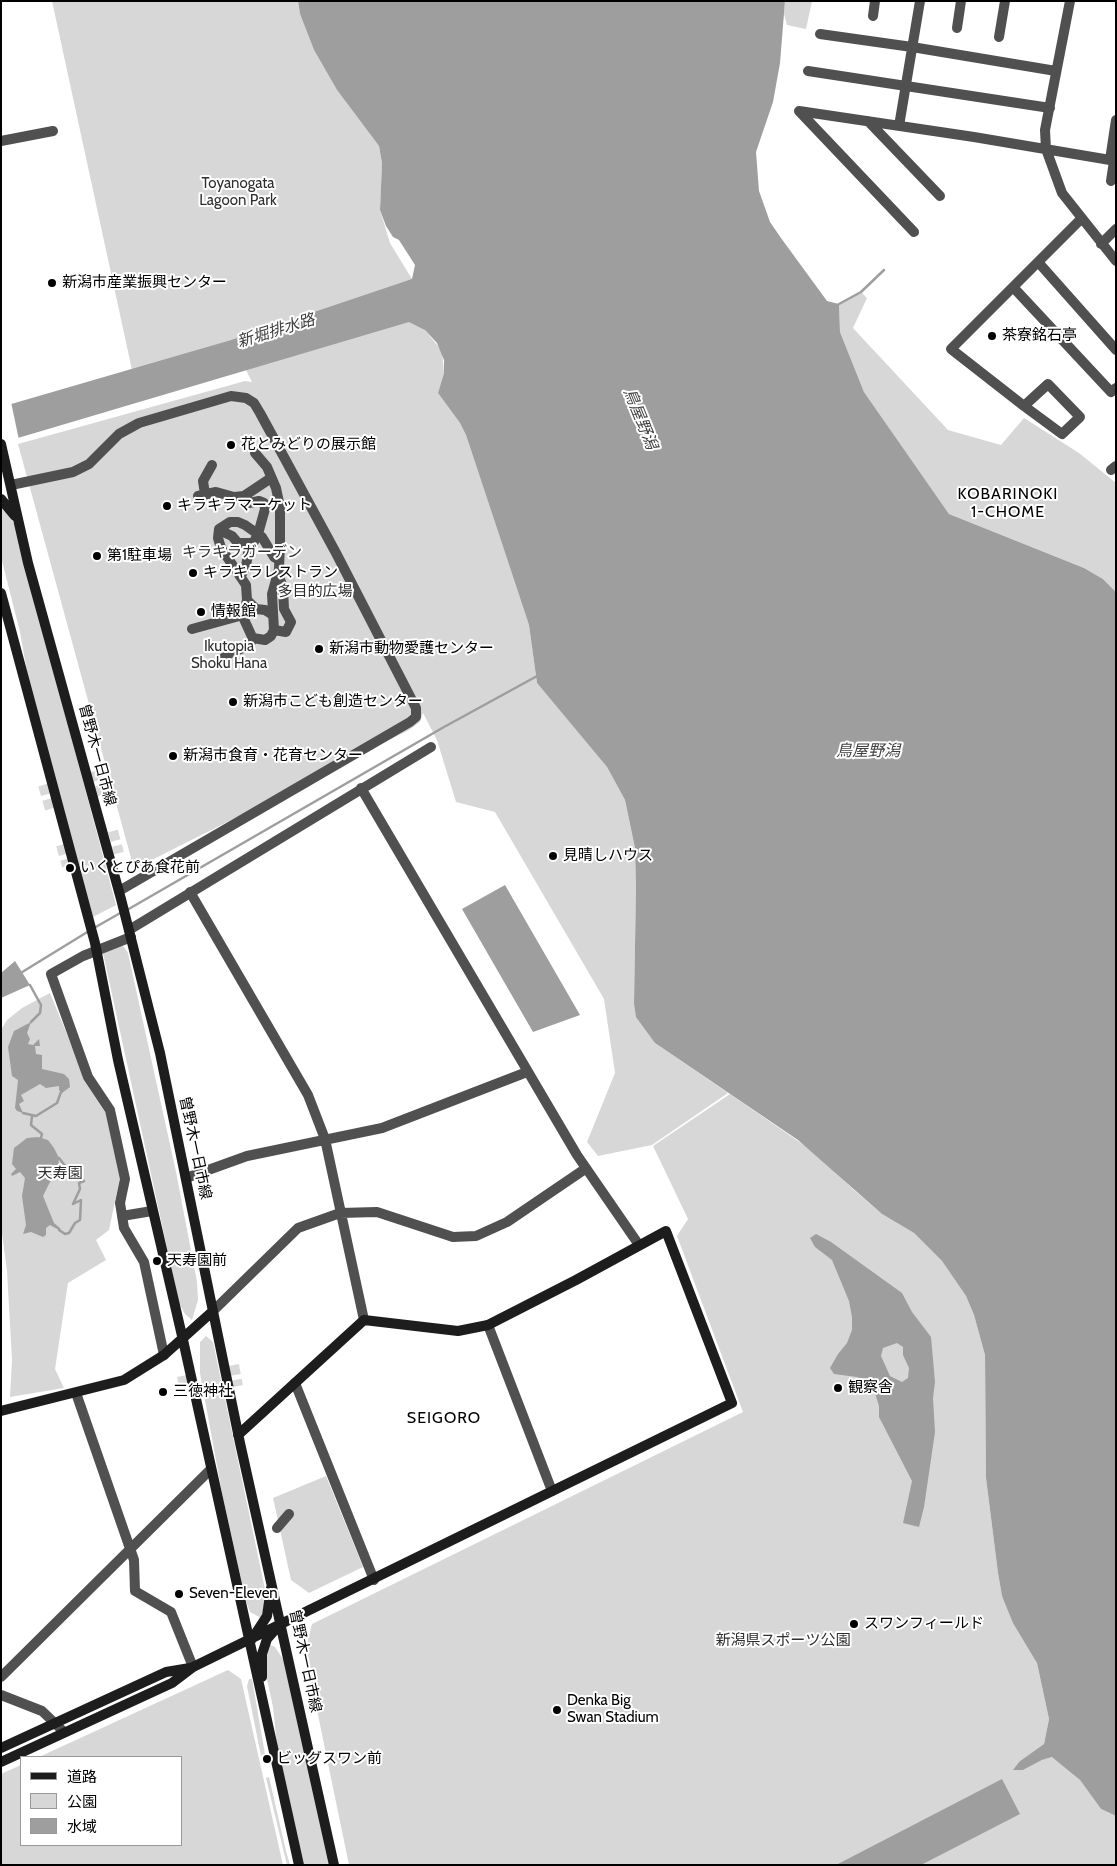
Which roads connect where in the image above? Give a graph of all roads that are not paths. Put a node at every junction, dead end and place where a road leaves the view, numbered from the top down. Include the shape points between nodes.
1 (875, 1) edge
2 (920, 1) edge
3 (961, 1) edge
4 (1005, 1) edge
5 (1070, 1) edge
6 (873, 16) dead end
7 (957, 28) dead end
8 (820, 34) dead end
9 (999, 37) dead end
10 (912, 47) junction
11 (808, 71) dead end
12 (1056, 71) junction
13 (906, 87) junction
14 (1050, 108) junction
15 (1116, 120) edge
16 (868, 122) junction
17 (899, 126) junction
18 (53, 131) dead end
19 (1, 141) edge
20 (1046, 149) junction
21 (1113, 161) edge
22 (1111, 181) dead end
23 (940, 196) dead end
24 (1081, 218) junction
25 (1116, 229) edge
26 (914, 232) dead end
27 (1101, 244) junction
28 (1116, 260) edge
29 (1038, 262) junction
30 (1013, 287) junction
31 (1116, 350) edge
32 (1116, 388) edge
33 (1024, 406) junction
34 (2, 446) edge
35 (255, 453) dead end
36 (212, 464) dead end
37 (272, 478) junction
38 (6, 486) edge
39 (1, 491) edge
40 (246, 496) junction
41 (1, 499) edge
42 (20, 525) junction
43 (219, 530) junction
44 (255, 538) junction
45 (279, 560) junction
46 (278, 574) junction
47 (241, 576) junction
48 (1, 593) edge
49 (248, 600) junction
50 (243, 616) junction
51 (273, 616) junction
52 (192, 629) dead end
53 (274, 630) junction
54 (253, 638) junction
55 (221, 660) dead end
56 (431, 747) dead end
57 (361, 788) junction
58 (190, 892) junction
59 (120, 895) junction
60 (129, 930) junction
61 (95, 947) junction
62 (527, 1072) junction
63 (325, 1139) junction
64 (585, 1168) junction
65 (186, 1178) junction
66 (152, 1211) junction
67 (340, 1213) junction
68 (122, 1216) junction
69 (639, 1245) junction
70 (214, 1311) junction
71 (364, 1320) junction
72 (488, 1325) junction
73 (183, 1340) junction
74 (164, 1355) junction
75 (295, 1383) junction
76 (76, 1392) junction
77 (1, 1411) edge
78 (238, 1435) junction
79 (210, 1470) junction
80 (552, 1491) junction
81 (289, 1514) dead end
82 (277, 1528) dead end
83 (130, 1549) junction
84 (272, 1580) junction
85 (374, 1580) junction
86 (282, 1625) junction
87 (250, 1641) junction
88 (193, 1667) junction
89 (1, 1676) edge
90 (260, 1691) junction
91 (1, 1695) edge
92 (55, 1723) junction
93 (64, 1732) junction
94 (1, 1748) edge
95 (1, 1762) edge
96 (299, 1865) edge
97 (334, 1865) edge

1 - 6 street
2 - 10 street
3 - 7 street
4 - 9 street
5 - 12 street
8 - 10 street
10 - 12 street
10 - 13 street
11 - 13 street
12 - 14 street
13 - 14 street
13 - 17 street
14 - 20 street
15 - 21 street
16 - 17 street
16 - 23 street
16 - 26 street via 799,111
17 - 20 street
18 - 19 street
20 - 21 street
20 - 24 street via 1062,193
21 - 22 street
24 - 27 street
24 - 29 street
25 - 27 street
27 - 28 street
29 - 30 street
29 - 31 street
30 - 32 street via 1111,392
30 - 33 street via 951,349
33 - 33 street via 1062,434 1080,417 1048,384
34 - 38 main road, 曽野木一日市線
35 - 37 street
36 - 40 street via 203,481 202,495 216,492 234,498
37 - 40 street
37 - 45 street via 280,507
38 - 39 main road
38 - 42 main road, 曽野木一日市線
38 - 59 street via 73,472 89,464 119,434 139,423 231,396 246,398 260,413 416,708 416,717 410,722
40 - 44 street via 249,504 258,500 265,506
41 - 42 main road
42 - 59 main road, 曽野木一日市線
43 - 44 street via 230,534 238,543
43 - 44 street via 230,522 238,522
43 - 47 street via 222,548
44 - 45 street via 267,545 274,558
44 - 47 street
45 - 46 street
46 - 51 street via 272,594
46 - 53 street via 283,587 284,609 291,622 286,632
47 - 49 street
48 - 61 main road
49 - 50 street
49 - 51 street via 256,609 265,610
50 - 52 street
50 - 54 street
51 - 53 street
53 - 54 street via 265,640
54 - 55 street via 248,646
56 - 57 street
57 - 58 street
57 - 62 street
58 - 60 street
58 - 63 street via 308,1095
59 - 60 main road, 曽野木一日市線
60 - 61 street
60 - 65 main road, 曽野木一日市線 via 160,1053
61 - 66 main road
61 - 68 street via 51,974 88,1077 110,1110 125,1179 120,1203
62 - 63 street via 382,1128
62 - 64 street
63 - 65 street via 247,1156
63 - 67 street
64 - 67 street via 507,1222 476,1236 453,1237 377,1212
64 - 69 street
65 - 70 main road, 曽野木一日市線
66 - 68 street
66 - 73 main road
67 - 70 street via 298,1228
67 - 71 street
68 - 74 street via 124,1228 144,1262
69 - 72 main road
69 - 80 main road via 666,1231 732,1403
70 - 73 main road
70 - 78 main road, 曽野木一日市線
71 - 72 main road via 458,1331
71 - 75 main road
72 - 80 street
73 - 74 main road
73 - 79 main road
74 - 76 main road via 124,1380
75 - 78 main road
75 - 85 street
76 - 77 main road
76 - 83 street
78 - 84 main road, 曽野木一日市線
79 - 83 street
79 - 87 main road
80 - 85 main road
81 - 82 street
83 - 88 street via 134,1560 135,1591 171,1612
83 - 89 street
84 - 86 main road, 曽野木一日市線
84 - 87 main road via 266,1616
85 - 86 main road
86 - 87 main road
86 - 90 main road via 275,1629 264,1648
86 - 97 main road, 曽野木一日市線
87 - 88 main road
87 - 90 main road
88 - 92 main road via 166,1672
88 - 93 main road via 172,1683
90 - 96 main road
91 - 92 street via 42,1711
92 - 93 street
92 - 94 main road
93 - 95 main road

